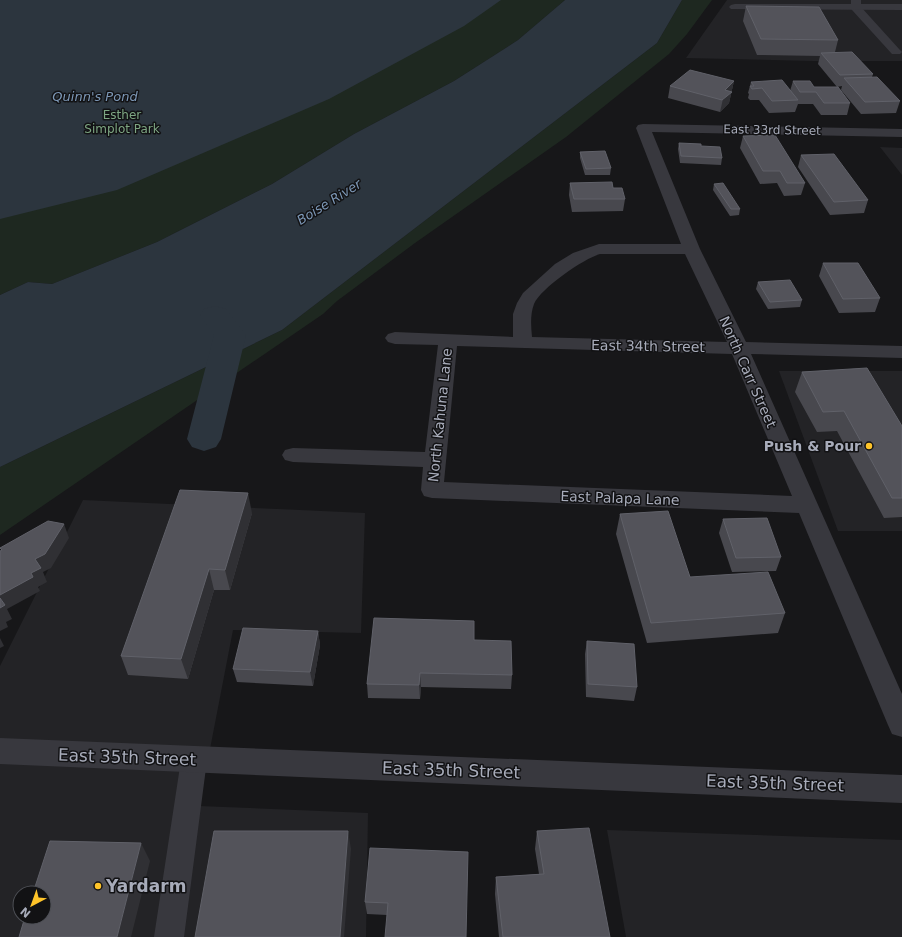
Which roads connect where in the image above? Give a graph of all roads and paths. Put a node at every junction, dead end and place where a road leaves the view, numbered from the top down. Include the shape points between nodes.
1 (856, 4) edge
2 (735, 7) dead end
3 (902, 7) edge
4 (896, 52) dead end
5 (643, 128) joint
6 (902, 133) edge
7 (691, 249) junction
8 (395, 338) dead end
9 (448, 341) junction
10 (523, 343) junction
11 (739, 348) junction
12 (902, 352) edge
13 (293, 454) dead end
14 (436, 460) junction
15 (432, 490) joint
16 (807, 505) junction
17 (902, 725) edge
18 (0, 751) edge
19 (194, 760) junction
20 (902, 789) edge
21 (169, 937) edge

1 - 2 street
1 - 3 street
1 - 4 lane
5 - 6 street, East 33rd Street
5 - 7 street, North Carr Street
7 - 10 street via 599,249 573,258 529,297 524,305
7 - 11 street, North Carr Street
8 - 9 street, East 34th Street
9 - 10 street, East 34th Street
9 - 14 street, North Kahuna Lane
10 - 11 street, East 34th Street
11 - 12 street, East 34th Street
11 - 16 street, North Carr Street
13 - 14 street
14 - 15 street, North Kahuna Lane
15 - 16 street, East Palapa Lane
16 - 17 street, North Carr Street
18 - 19 street, East 35th Street
19 - 20 street, East 35th Street
19 - 21 lane

